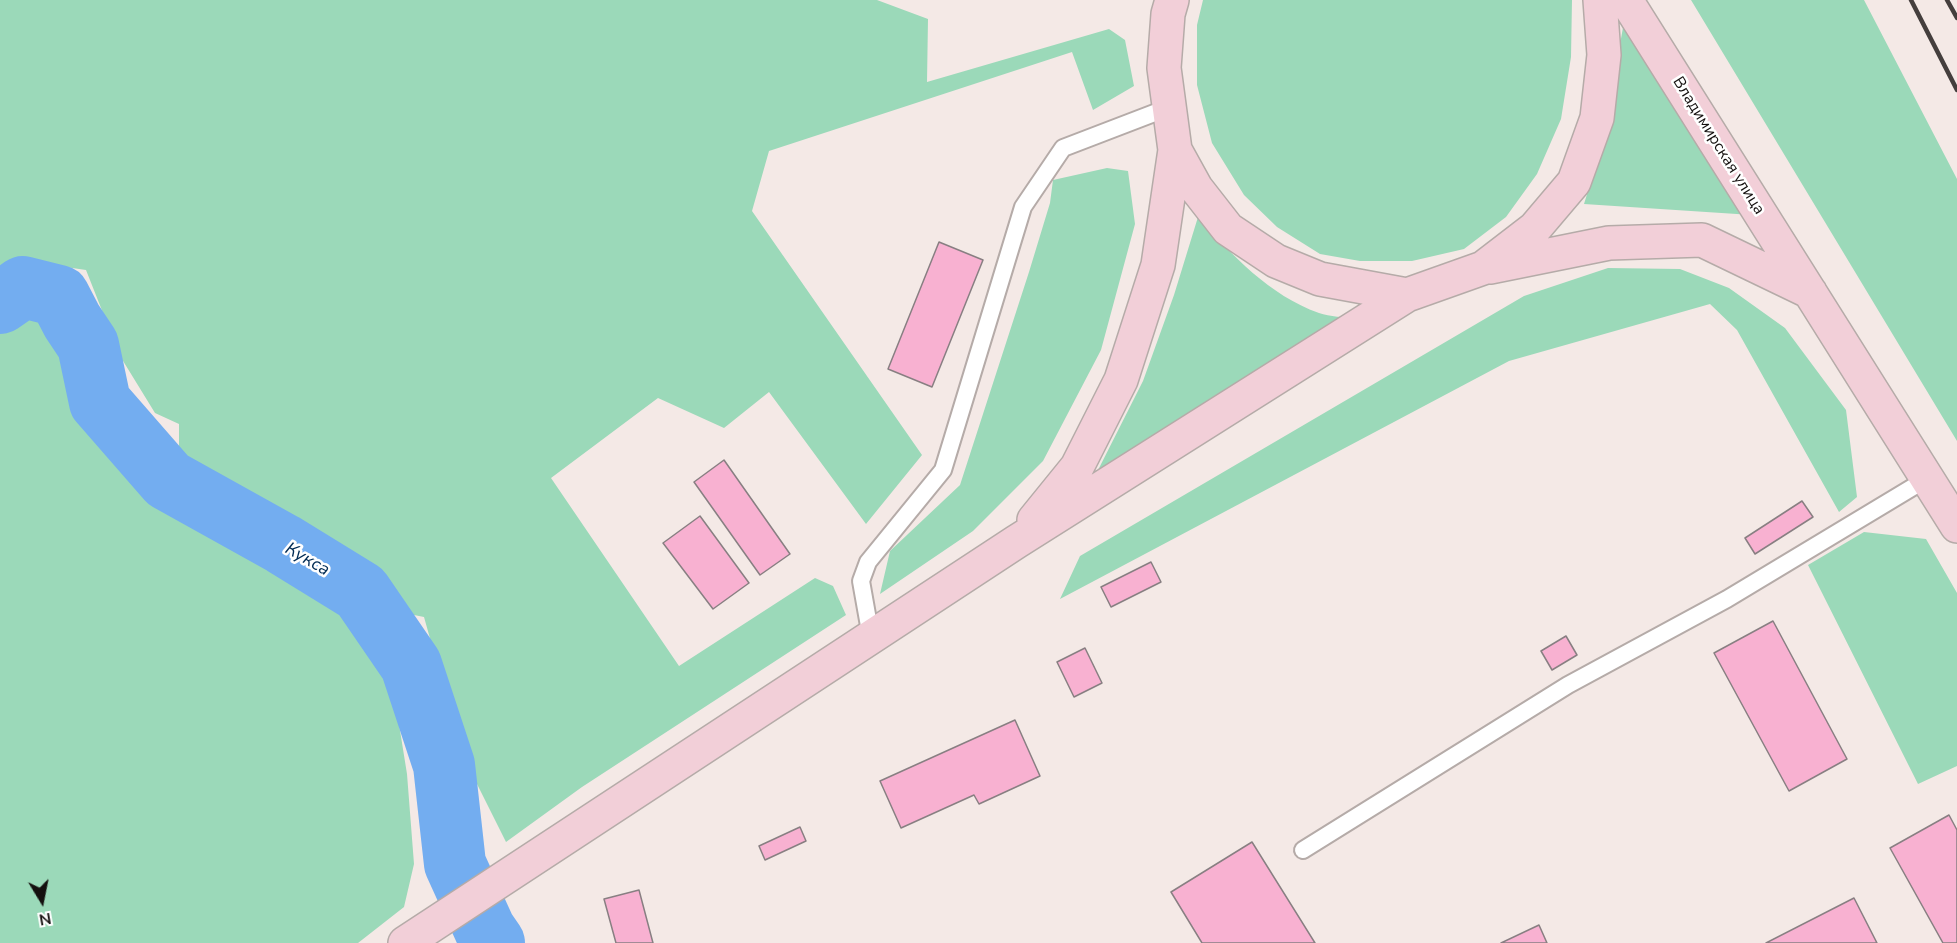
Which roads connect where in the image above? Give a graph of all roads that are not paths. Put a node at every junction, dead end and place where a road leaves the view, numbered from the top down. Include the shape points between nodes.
1 (1173, 0) edge
2 (1600, 0) edge
3 (1626, 0) edge
4 (1170, 107) junction
5 (1175, 150) junction
6 (1483, 268) junction
7 (1810, 292) junction
8 (1407, 295) junction
9 (1928, 478) junction
10 (1957, 526) edge
11 (1016, 542) junction
12 (871, 637) junction
13 (1303, 850) dead end
14 (409, 940) edge

1 - 4 main road via 1167,14 1164,68
2 - 6 main road via 1604,55 1597,118 1574,182 1535,228
3 - 7 main road, Владимирская улица
4 - 5 main road
4 - 12 lane via 1063,148 1023,207 943,470 868,562 861,581
5 - 8 main road via 1196,188 1228,229 1276,261 1320,279
5 - 11 main road via 1158,265 1120,380 1077,467
6 - 7 main road via 1609,243 1702,240
6 - 8 main road
7 - 9 main road, Владимирская улица
8 - 11 main road
9 - 10 main road, Владимирская улица
9 - 13 lane via 1727,599 1568,685
11 - 12 main road
12 - 14 main road

